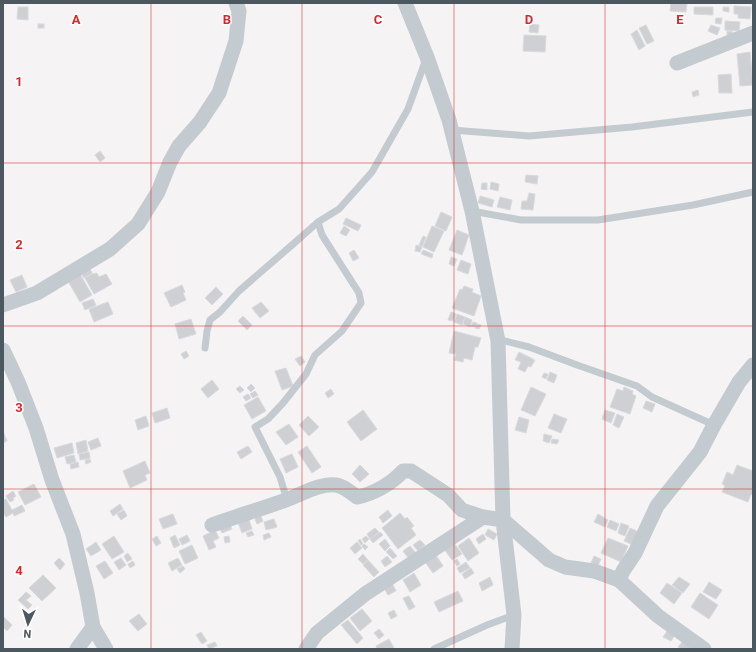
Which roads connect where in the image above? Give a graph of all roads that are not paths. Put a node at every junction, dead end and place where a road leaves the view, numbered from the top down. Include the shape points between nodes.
1 (236, 3) edge
2 (405, 3) edge
3 (753, 33) edge
4 (427, 57) junction
5 (676, 63) dead end
6 (753, 112) edge
7 (451, 130) junction
8 (753, 192) edge
9 (472, 211) junction
10 (318, 222) junction
11 (3, 304) edge
12 (498, 341) junction
13 (205, 348) dead end
14 (3, 350) edge
15 (753, 365) edge
16 (714, 425) junction
17 (287, 500) junction
18 (483, 517) junction
19 (503, 520) junction
20 (212, 525) dead end
21 (620, 580) junction
22 (514, 615) junction
23 (93, 627) junction
24 (77, 649) edge
25 (106, 649) edge
26 (306, 649) edge
27 (434, 649) edge
28 (512, 649) edge
29 (704, 649) edge

1 - 11 street via 239,11 236,41 220,93 180,146 170,162 158,192 138,224 110,249 37,293
2 - 4 street
3 - 5 street
4 - 7 street
4 - 10 lane via 408,109 372,172 339,209
6 - 7 lane via 632,127 529,136
7 - 9 street
8 - 9 lane via 693,205 598,220 522,220
9 - 12 street
10 - 13 lane via 238,291 210,320
10 - 17 lane via 322,235 359,293 361,303 342,331 315,355 306,374 283,403 268,419 255,427 280,477
12 - 16 lane via 529,347 637,386 652,397
12 - 19 street
14 - 23 street via 34,421 52,480 73,534
15 - 16 street via 738,382
16 - 21 street via 700,452 657,506
17 - 18 street via 312,490 336,485 357,497 366,495 403,471 412,471 448,495 462,510
17 - 20 street
18 - 19 street
18 - 26 street via 366,594 317,633
19 - 21 street via 549,560 565,567 594,571
19 - 22 street
21 - 29 street via 658,616
22 - 27 lane
22 - 28 street
23 - 24 street
23 - 25 street

